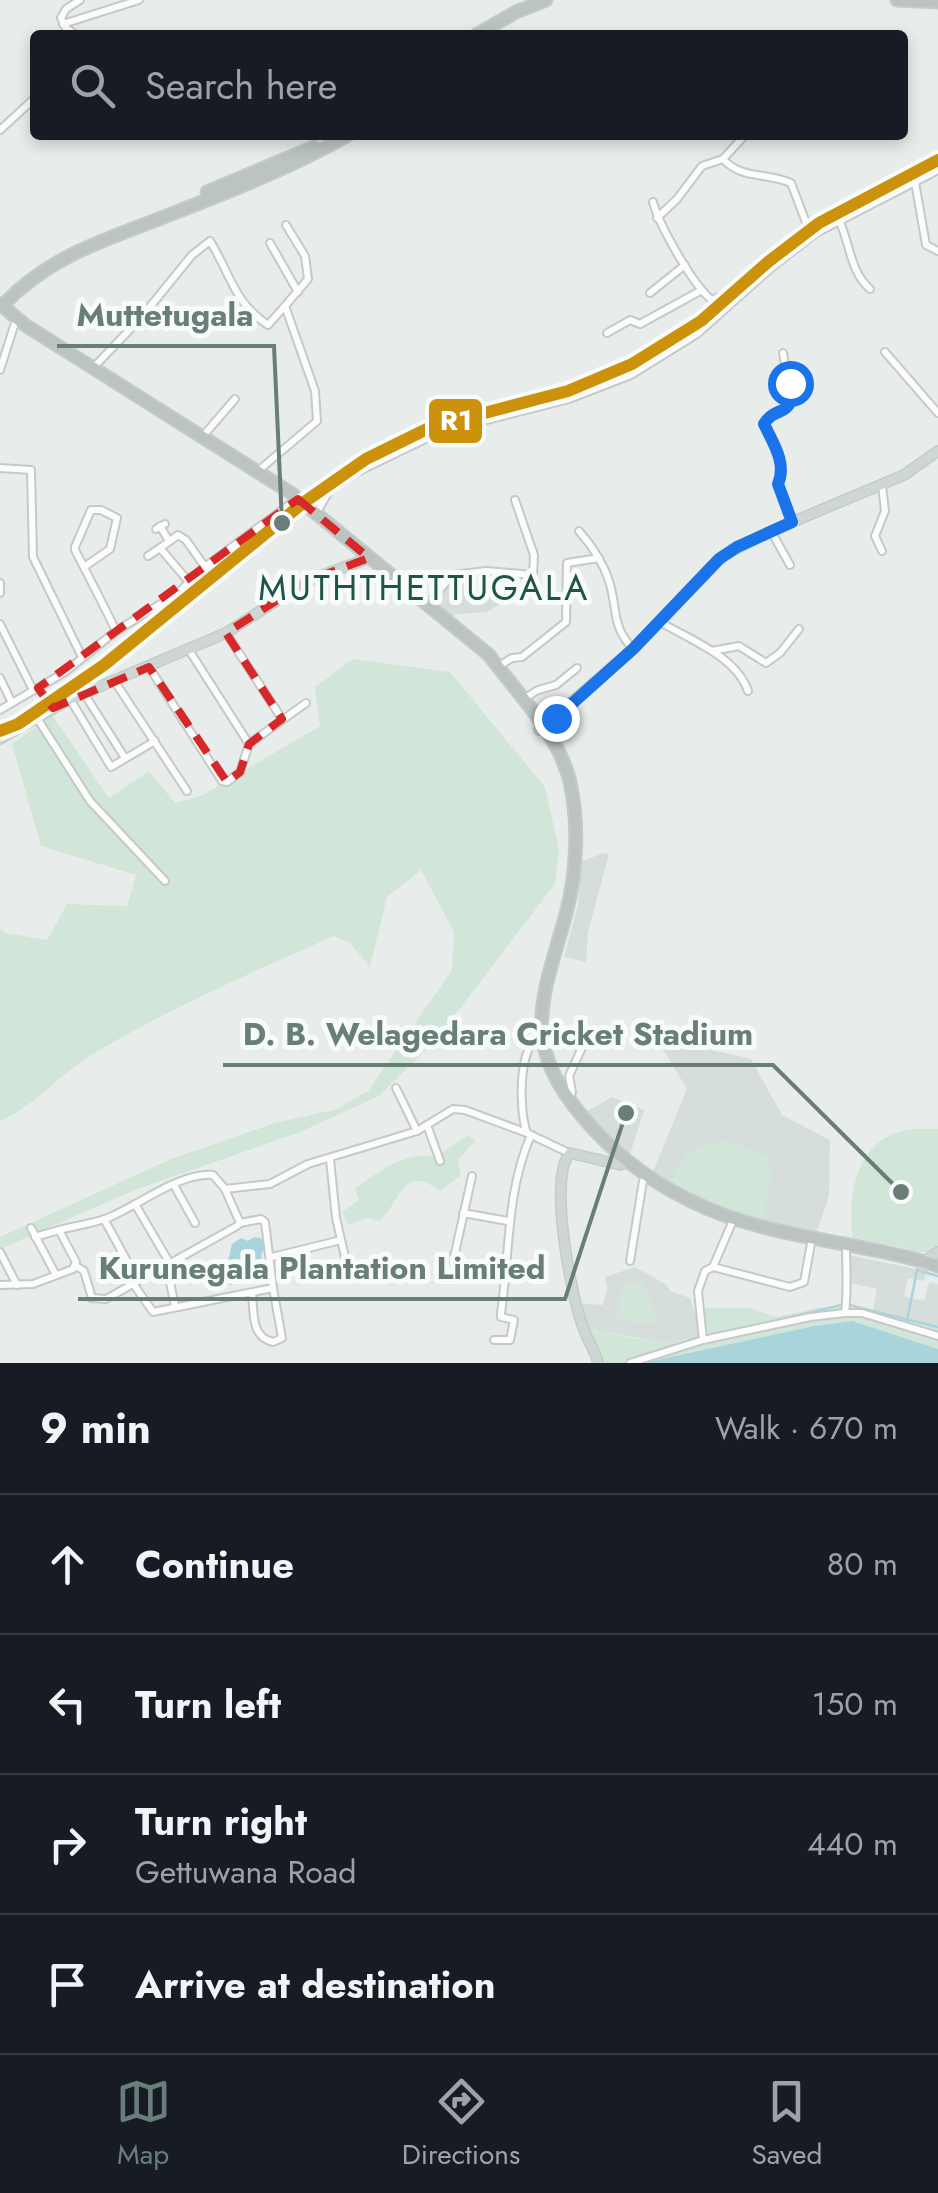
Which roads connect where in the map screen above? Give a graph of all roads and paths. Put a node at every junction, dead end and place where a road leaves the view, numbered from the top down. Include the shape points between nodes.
1 (80, 0) edge
2 (139, 0) edge
3 (528, 0) edge
4 (546, 0) edge
5 (897, 0) edge
6 (938, 2) edge
7 (64, 24) junction
8 (71, 30) edge
9 (473, 30) edge
10 (485, 30) edge
11 (30, 103) edge
12 (0, 130) edge
13 (325, 140) edge
14 (338, 140) edge
15 (740, 140) edge
16 (723, 159) junction
17 (938, 170) edge
18 (915, 181) junction
19 (653, 202) dead end
20 (657, 218) junction
21 (839, 220) junction
22 (286, 225) dead end
23 (807, 225) junction
24 (816, 233) junction
25 (270, 244) dead end
26 (938, 251) edge
27 (686, 265) junction
28 (870, 289) dead end
29 (700, 290) junction
30 (298, 292) junction
31 (650, 293) dead end
32 (1, 303) edge
33 (285, 306) junction
34 (16, 323) dead end
35 (607, 333) dead end
36 (783, 352) dead end
37 (885, 352) dead end
38 (93, 368) junction
39 (0, 370) edge
40 (235, 399) dead end
41 (938, 412) edge
42 (202, 436) junction
43 (938, 451) edge
44 (0, 468) edge
45 (257, 472) junction
46 (882, 485) junction
47 (298, 499) junction
48 (515, 500) dead end
49 (316, 514) junction
50 (792, 522) junction
51 (160, 526) dead end
52 (579, 531) dead end
53 (771, 531) junction
54 (170, 540) junction
55 (160, 548) junction
56 (882, 551) dead end
57 (148, 556) dead end
58 (369, 558) junction
59 (599, 558) junction
60 (790, 566) dead end
61 (84, 567) junction
62 (205, 567) junction
63 (189, 582) junction
64 (0, 584) edge
65 (0, 593) edge
66 (426, 606) junction
67 (660, 622) junction
68 (0, 624) edge
69 (799, 629) dead end
70 (116, 631) junction
71 (226, 633) junction
72 (633, 649) junction
73 (189, 650) junction
74 (710, 652) junction
75 (82, 657) junction
76 (149, 667) junction
77 (577, 668) dead end
78 (502, 672) junction
79 (0, 678) edge
80 (115, 682) junction
81 (36, 689) junction
82 (748, 691) dead end
83 (85, 695) junction
84 (70, 699) junction
85 (524, 699) junction
86 (12, 703) junction
87 (306, 703) dead end
88 (53, 708) junction
89 (0, 710) edge
90 (36, 718) junction
91 (282, 720) junction
92 (541, 729) junction
93 (0, 739) edge
94 (154, 741) junction
95 (249, 744) junction
96 (125, 758) junction
97 (188, 792) dead end
98 (165, 881) dead end
99 (580, 1025) dead end
100 (538, 1036) junction
101 (396, 1088) dead end
102 (568, 1100) junction
103 (427, 1125) junction
104 (417, 1132) junction
105 (529, 1134) junction
106 (568, 1154) junction
107 (330, 1159) junction
108 (440, 1161) dead end
109 (623, 1162) junction
110 (472, 1176) dead end
111 (643, 1181) junction
112 (174, 1186) junction
113 (225, 1190) junction
114 (135, 1204) junction
115 (463, 1213) junction
116 (104, 1219) junction
117 (508, 1220) junction
118 (733, 1221) junction
119 (195, 1223) dead end
120 (240, 1223) junction
121 (31, 1228) dead end
122 (59, 1230) junction
123 (36, 1236) junction
124 (812, 1239) junction
125 (341, 1240) junction
126 (846, 1246) junction
127 (0, 1252) edge
128 (938, 1252) edge
129 (272, 1257) junction
130 (128, 1262) dead end
131 (453, 1262) dead end
132 (630, 1262) dead end
133 (168, 1263) junction
134 (76, 1266) junction
135 (714, 1267) junction
136 (931, 1267) edge
137 (349, 1274) dead end
138 (56, 1275) junction
139 (132, 1282) junction
140 (0, 1285) edge
141 (17, 1286) junction
142 (273, 1288) junction
143 (252, 1294) junction
144 (175, 1306) junction
145 (846, 1308) junction
146 (938, 1336) edge
147 (494, 1340) dead end
148 (703, 1340) junction
149 (598, 1363) edge
150 (630, 1363) edge

1 - 7 street via 60,18
2 - 7 street
3 - 9 highway
4 - 10 highway
5 - 6 highway
7 - 8 street
11 - 12 street
13 - 32 highway via 61,251 23,277
14 - 32 highway via 264,178 66,256
15 - 16 street
16 - 20 street via 702,166
16 - 23 street via 740,172 791,183
17 - 18 street
18 - 21 street
18 - 26 street via 926,245
19 - 20 street
20 - 27 street
21 - 24 street
21 - 28 street via 855,268
22 - 30 street via 305,256 308,279
23 - 24 street
23 - 29 street via 724,294 712,300
24 - 49 street via 708,326 631,375 569,400 440,432 353,474 329,492
25 - 30 street
27 - 29 street
27 - 31 street
29 - 35 street via 640,324 630,320
30 - 33 street
32 - 38 highway
33 - 38 street via 268,325 262,321 236,294 210,241
33 - 45 street via 316,391 317,422
34 - 39 street
36 - 50 street via 792,402 764,424 779,457 778,484
37 - 41 street
38 - 42 highway
40 - 42 street
42 - 45 highway
43 - 46 main road
44 - 75 street via 31,470 32,557
45 - 47 highway
46 - 50 main road
46 - 56 street via 884,511 875,536
47 - 49 highway
47 - 62 street
48 - 66 street via 534,555 533,575 452,575
49 - 58 highway
50 - 53 main road
51 - 54 street
52 - 59 street
53 - 60 street
53 - 67 main road via 719,559
54 - 55 street
54 - 62 street via 186,540
55 - 57 street
55 - 63 street
58 - 66 highway
58 - 71 main road via 307,581
59 - 72 street via 618,632
59 - 78 street via 567,563 566,622
61 - 61 street via 74,547 91,510 102,510 117,518 110,550
61 - 70 street
62 - 63 street
63 - 70 street
64 - 65 street
66 - 78 highway
67 - 72 main road
67 - 74 street
68 - 81 street
69 - 74 street via 766,663 739,646
70 - 75 street
71 - 73 main road
71 - 91 street
72 - 92 main road
73 - 76 main road
73 - 95 street
74 - 82 street via 735,668
75 - 81 street
76 - 80 main road
76 - 95 street via 222,780 240,772
77 - 85 street
78 - 85 highway
78 - 92 highway
79 - 86 street
80 - 83 main road
80 - 94 street
81 - 86 street
81 - 88 street
83 - 84 main road
83 - 96 street
84 - 88 main road
84 - 96 street via 110,766
85 - 92 highway
86 - 89 street
87 - 91 street
88 - 90 main road
90 - 93 main road
90 - 98 street via 90,801
91 - 95 street
92 - 100 highway via 570,784 575,855
94 - 96 street
94 - 97 street
99 - 102 street via 585,1041 568,1076
100 - 102 highway
100 - 105 street via 526,1051 521,1118
100 - 109 highway via 545,1074 561,1101
101 - 104 street
102 - 109 highway
103 - 104 street
103 - 105 street via 453,1109
103 - 108 street
104 - 107 street
105 - 106 street
105 - 117 street
106 - 109 main road
106 - 149 main road via 560,1206 583,1328
107 - 113 street via 270,1184
107 - 125 street
109 - 111 highway
109 - 118 highway
110 - 115 street
111 - 118 highway
111 - 132 street
112 - 113 street via 208,1174
112 - 114 street
112 - 119 street
113 - 120 street
114 - 116 street
114 - 133 street
115 - 117 street
115 - 131 street
116 - 122 street
116 - 130 street
117 - 147 street via 501,1317 514,1320 510,1340
118 - 124 highway
118 - 135 street
120 - 129 street via 265,1222
120 - 133 street
121 - 123 street
122 - 123 street
122 - 134 street
123 - 138 street
124 - 126 highway
124 - 135 street via 804,1282 790,1287
125 - 129 street
125 - 137 street
126 - 136 highway
126 - 145 street
127 - 141 street
128 - 136 main road
129 - 142 street
133 - 139 street
133 - 144 street
134 - 138 street
134 - 139 street via 96,1300
135 - 148 street via 705,1271 698,1291
138 - 141 street
139 - 144 street via 152,1312
140 - 141 street
142 - 143 street
142 - 143 street via 282,1338 273,1342 257,1334
143 - 144 street
145 - 146 street
145 - 148 street
148 - 150 street

